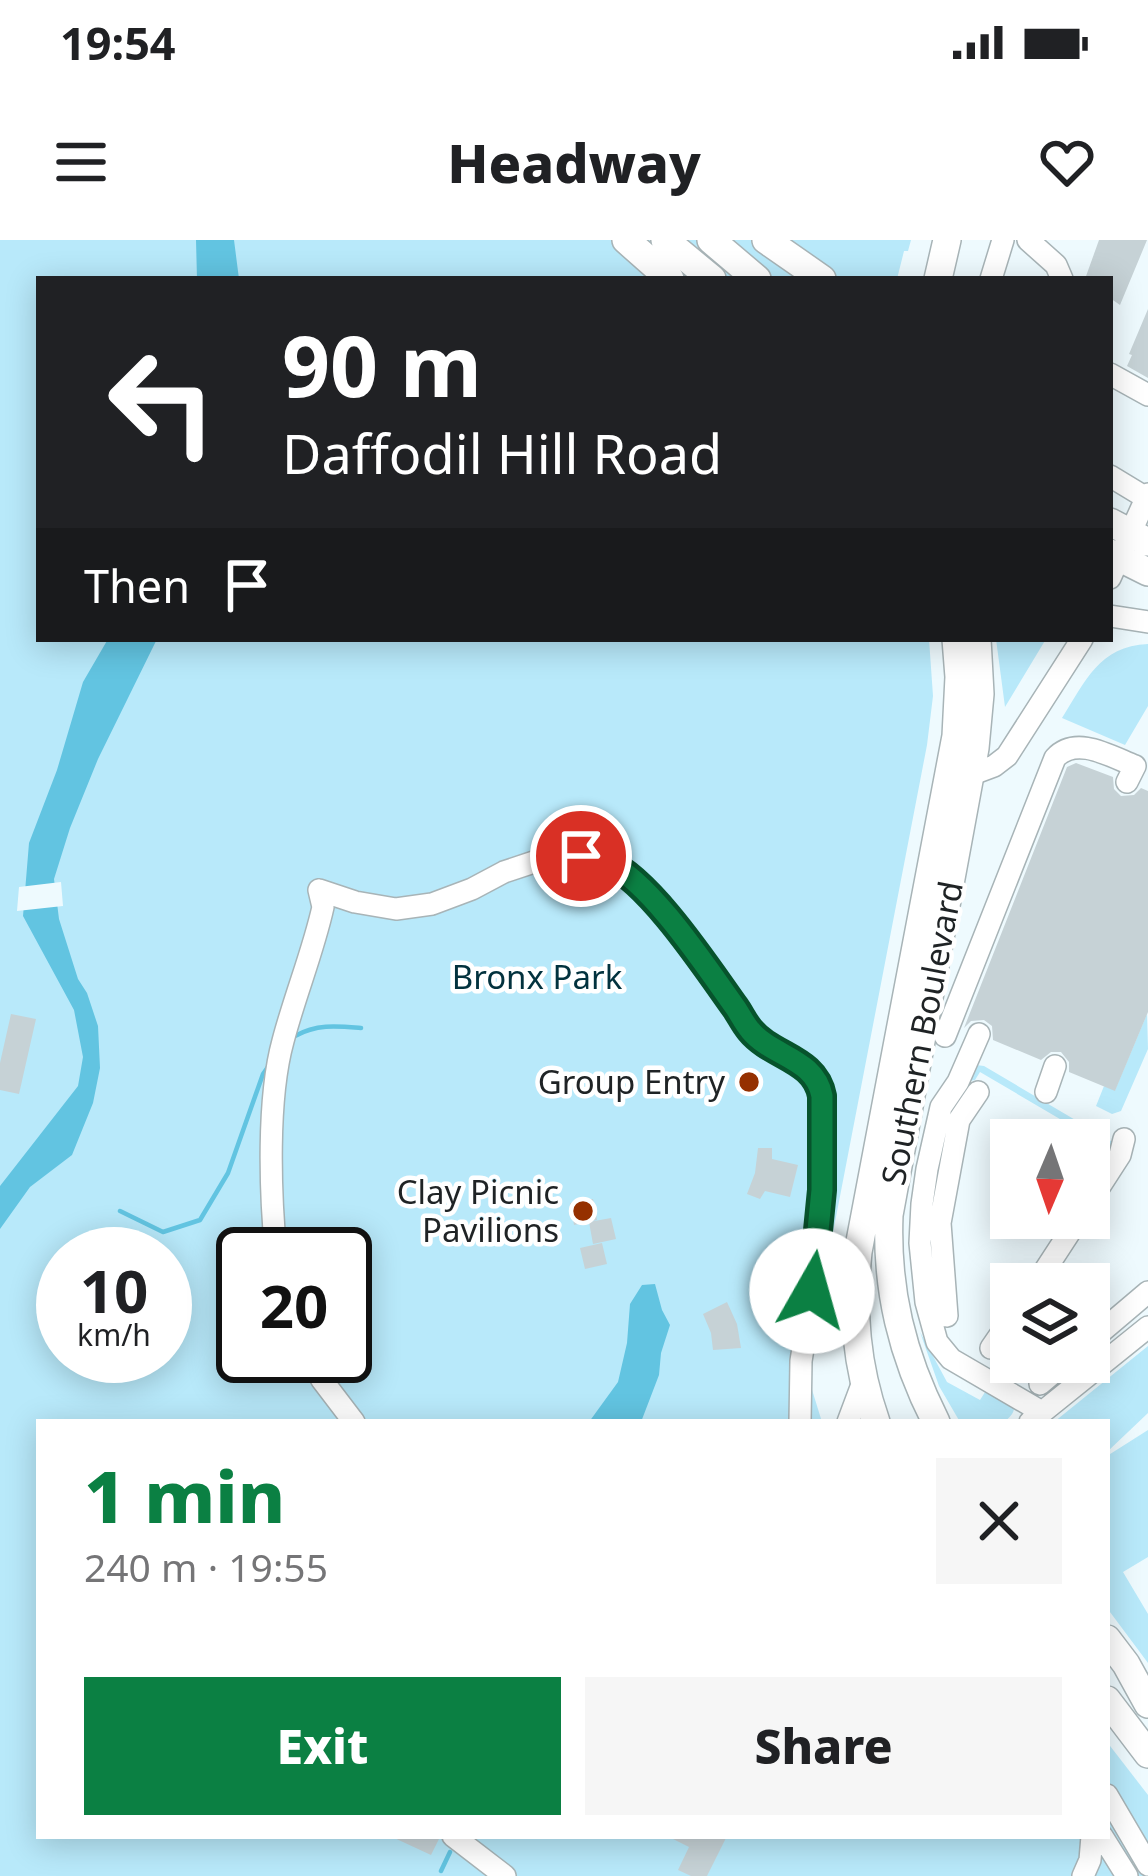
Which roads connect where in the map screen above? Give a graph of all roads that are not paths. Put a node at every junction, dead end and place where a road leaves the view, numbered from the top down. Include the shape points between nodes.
1 (626, 240) edge
2 (665, 240) edge
3 (711, 240) edge
4 (766, 240) edge
5 (947, 240) edge
6 (1008, 240) edge
7 (1028, 240) edge
8 (667, 276) edge
9 (708, 276) edge
10 (753, 276) edge
11 (818, 276) edge
12 (939, 276) edge
13 (993, 276) edge
14 (1061, 276) edge
15 (1113, 376) edge
16 (1148, 395) edge
17 (1113, 478) edge
18 (1148, 497) edge
19 (1113, 524) edge
20 (1148, 542) edge
21 (1113, 554) edge
22 (1113, 572) edge
23 (1148, 572) edge
24 (1113, 616) edge
25 (1148, 622) edge
26 (956, 642) edge
27 (976, 642) edge
28 (1080, 642) edge
29 (1131, 774) dead end
30 (970, 775) junction
31 (979, 1034) dead end
32 (945, 1036) dead end
33 (1055, 1066) dead end
34 (978, 1092) dead end
35 (1046, 1092) dead end
36 (1124, 1139) dead end
37 (1110, 1170) edge
38 (274, 1227) edge
39 (1148, 1292) edge
40 (947, 1316) dead end
41 (1110, 1324) edge
42 (1148, 1327) edge
43 (863, 1382) junction
44 (324, 1383) edge
45 (1036, 1417) edge
46 (353, 1419) edge
47 (800, 1419) edge
48 (849, 1419) edge
49 (875, 1419) edge
50 (935, 1419) edge
51 (1110, 1644) edge
52 (1110, 1704) edge
53 (1148, 1704) edge
54 (1148, 1754) edge
55 (1110, 1800) edge
56 (457, 1839) edge
57 (1092, 1839) edge
58 (1104, 1839) edge
59 (1148, 1865) edge
60 (505, 1876) edge
61 (1084, 1876) edge
62 (1127, 1876) edge

1 - 8 main road
2 - 9 main road
3 - 10 main road
4 - 11 main road
5 - 12 main road
6 - 13 street
7 - 14 street
15 - 16 street
17 - 18 street
18 - 22 street
19 - 20 main road
21 - 23 main road
24 - 25 street
26 - 43 main road, Southern Boulevard via 956,736 858,1252 854,1307
27 - 30 main road, Southern Boulevard via 980,694
28 - 30 street via 1007,756
29 - 32 street via 1086,746 1054,758
30 - 50 main road, Southern Boulevard via 889,1215 898,1322
31 - 45 street via 941,1107 927,1169 920,1243 929,1321 951,1359
33 - 35 street
34 - 40 street via 959,1120 940,1223
36 - 37 street
38 - 47 street via 274,1093 323,907 319,890 396,909 432,904 543,860 606,862 662,911 750,1030 814,1076 822,1096 818,1254
39 - 41 street
42 - 45 street
43 - 48 street
43 - 49 main road, Southern Boulevard
44 - 46 street
51 - 53 main road
52 - 54 main road
55 - 59 street
56 - 60 street
57 - 61 street
58 - 62 street

